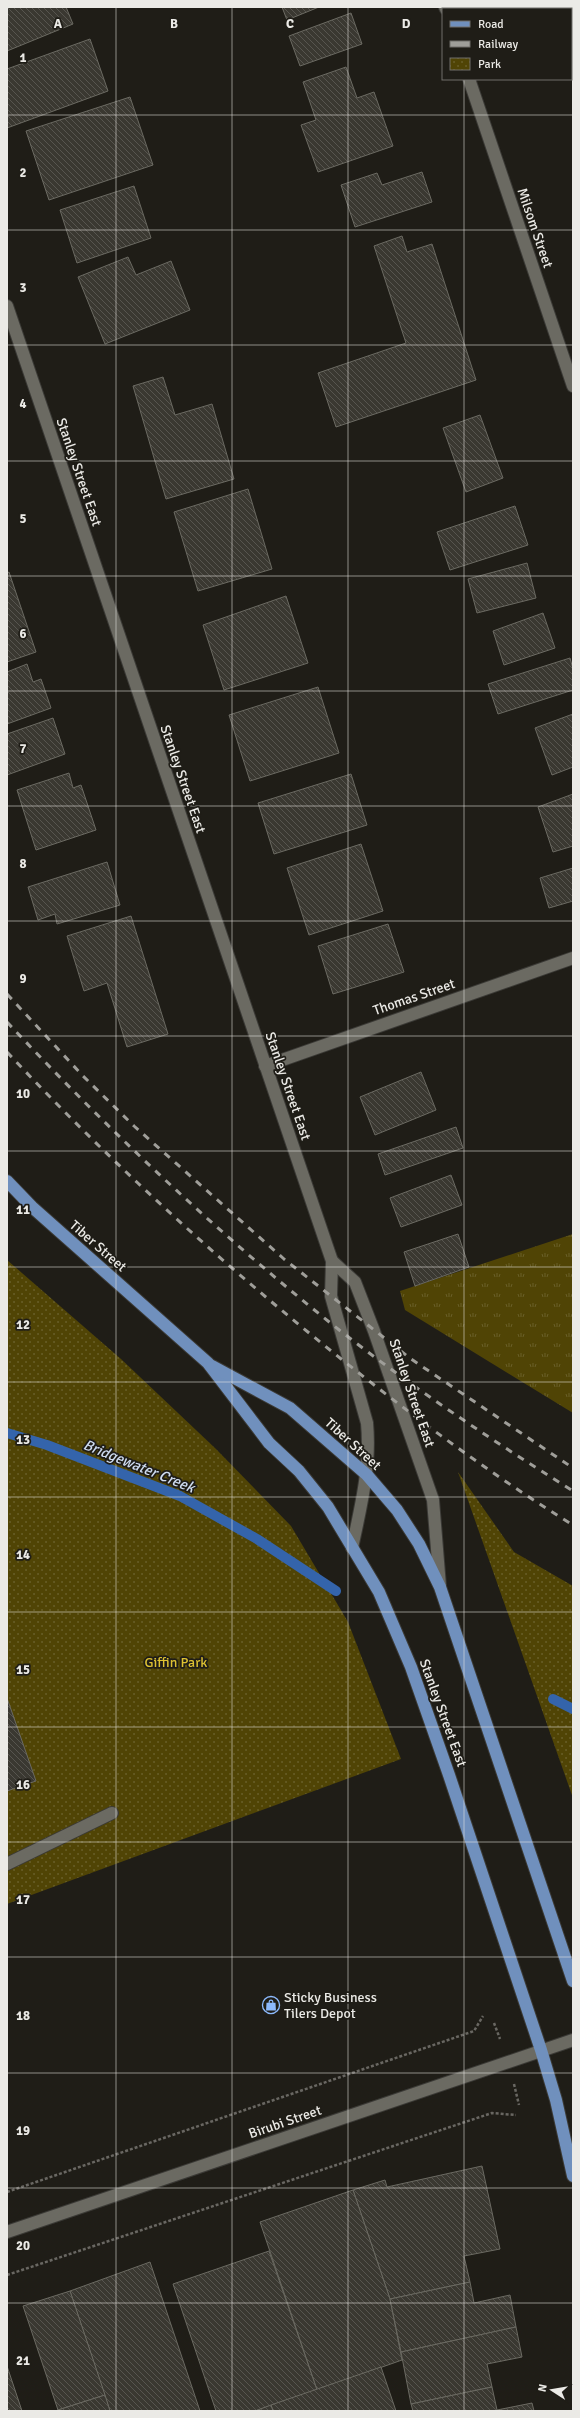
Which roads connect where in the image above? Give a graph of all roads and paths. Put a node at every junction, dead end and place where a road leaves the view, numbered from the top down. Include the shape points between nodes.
1 (469, 80) edge
2 (7, 306) edge
3 (573, 386) edge
4 (573, 958) edge
5 (265, 1066) junction
6 (7, 1181) edge
7 (332, 1261) junction
8 (208, 1363) junction
9 (367, 1475) junction
10 (352, 1548) junction
11 (440, 1587) junction
12 (112, 1813) dead end
13 (7, 1864) edge
14 (573, 1981) edge
15 (483, 2016) dead end
16 (573, 2040) edge
17 (541, 2050) junction
18 (516, 2115) dead end
19 (573, 2176) edge
20 (7, 2192) edge
21 (7, 2232) edge
22 (7, 2275) edge

1 - 3 street, Milsom Street
2 - 5 street, Stanley Street East
4 - 5 street, Thomas Street
5 - 7 street, Stanley Street East
6 - 8 main road, Tiber Street via 37,1212
7 - 9 street, Stanley Street East via 330,1296 367,1423
7 - 11 street, Stanley Street East via 355,1282 433,1500
8 - 9 main road, Tiber Street via 290,1408
8 - 10 main road, Tiber Street via 269,1443 299,1471 328,1506
9 - 10 street, Stanley Street East
9 - 11 main road, Tiber Street via 397,1510 419,1544
10 - 17 main road, Stanley Street East via 379,1592 411,1667
11 - 14 main road, Stanley Street East
12 - 13 street
15 - 20 path via 474,2031
16 - 17 street, Birubi Street
17 - 19 main road, Stanley Street East via 556,2100
17 - 21 street, Birubi Street
18 - 22 path via 492,2113

